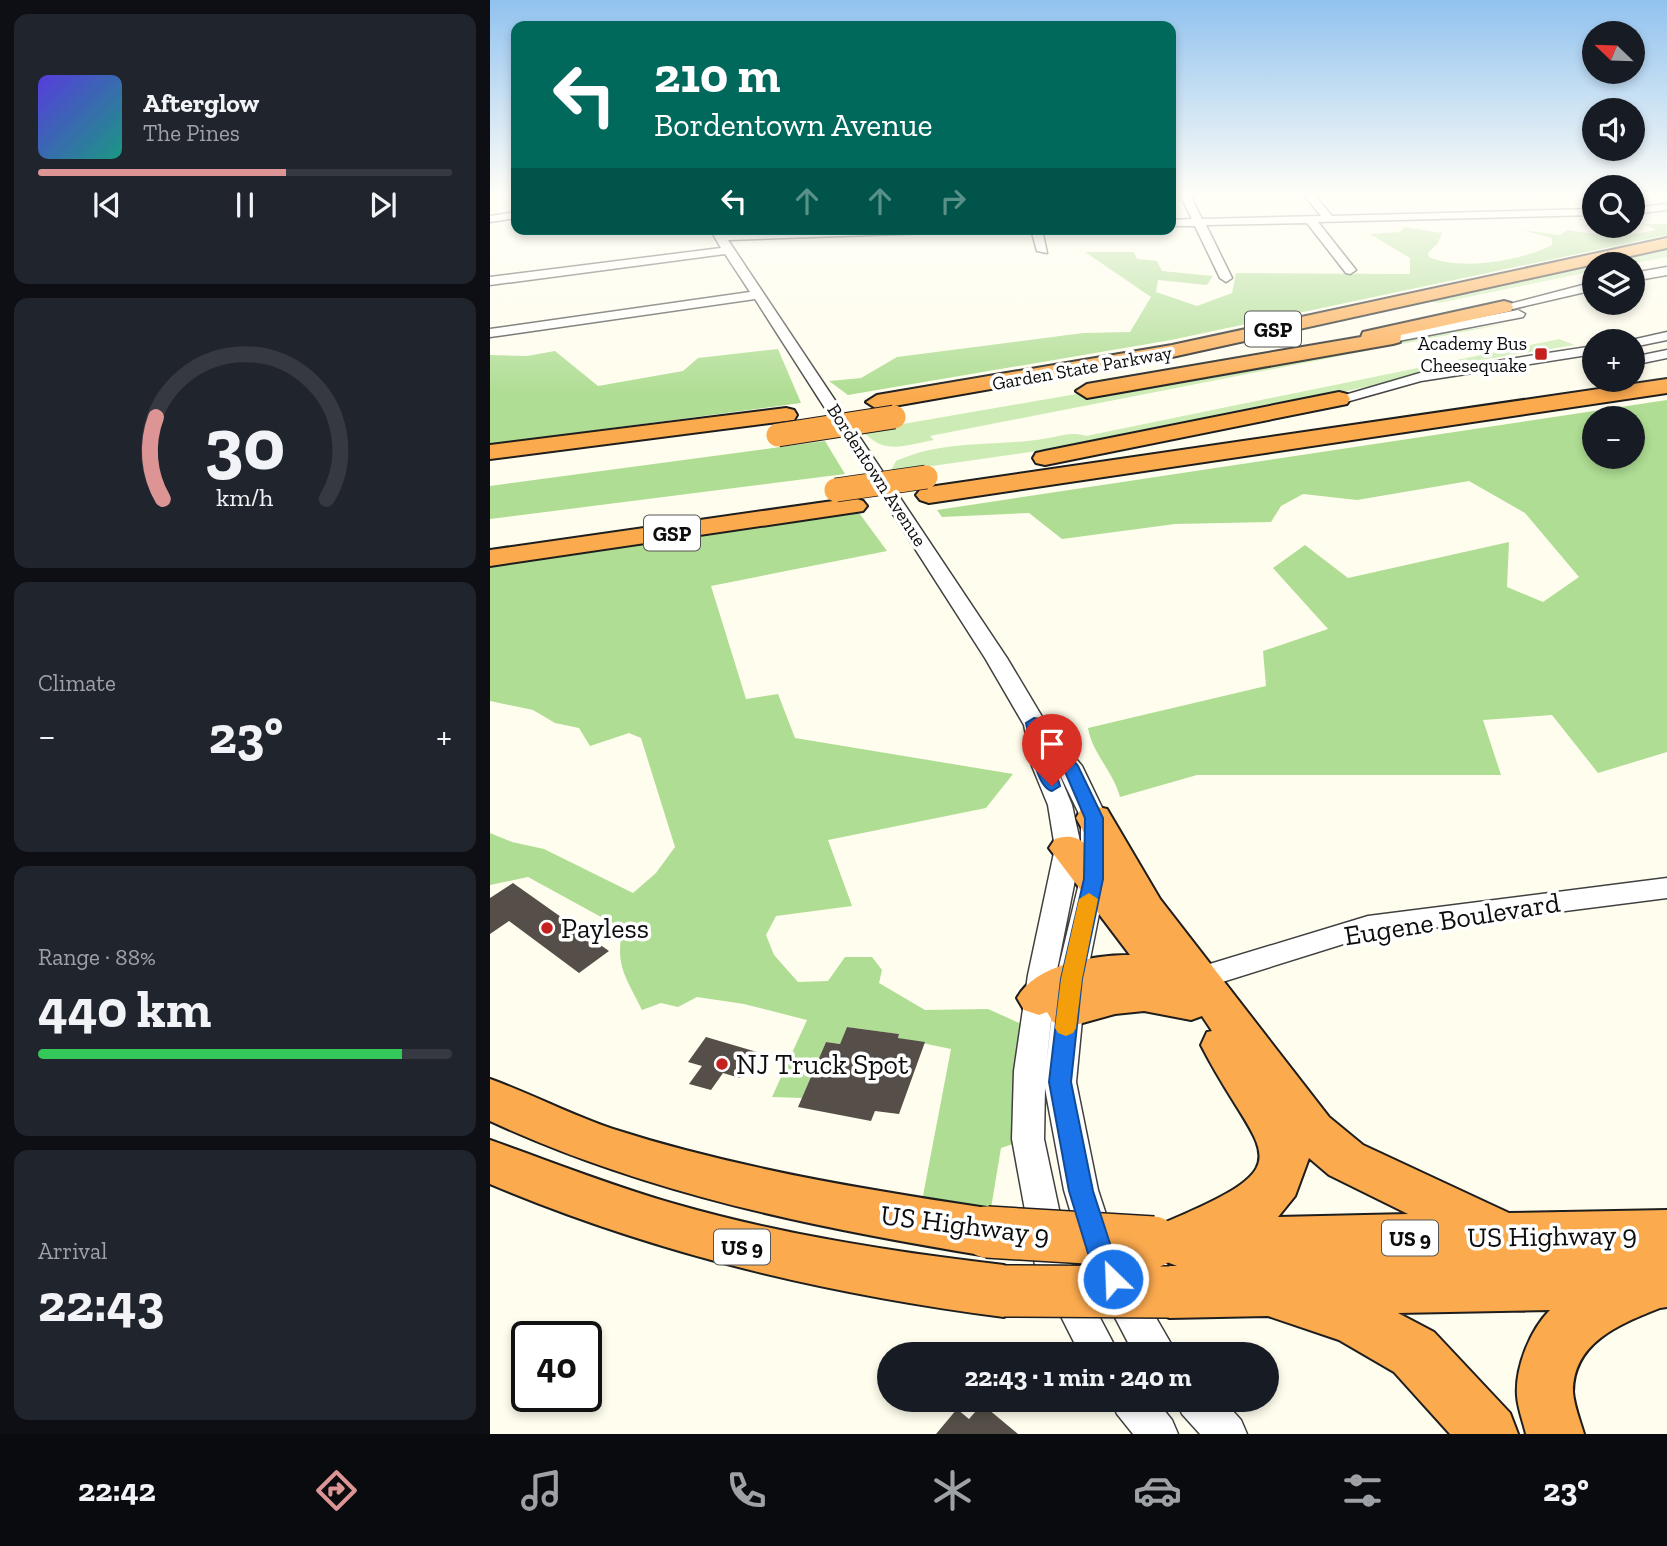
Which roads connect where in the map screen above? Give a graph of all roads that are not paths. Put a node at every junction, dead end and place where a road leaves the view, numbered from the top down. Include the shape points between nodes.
1 (595, 262) edge
2 (737, 262) edge
3 (1219, 262) edge
4 (1344, 262) edge
5 (1580, 262) edge
6 (1350, 270) dead end
7 (1667, 271) edge
8 (1645, 275) edge
9 (1226, 278) dead end
10 (1582, 278) edge
11 (490, 281) edge
12 (1582, 290) edge
13 (759, 295) junction
14 (1511, 311) junction
15 (490, 333) edge
16 (1667, 336) edge
17 (1393, 338) joint
18 (1645, 341) edge
19 (1582, 353) edge
20 (1667, 354) edge
21 (1571, 355) joint
22 (1645, 359) edge
23 (1261, 360) junction
24 (1582, 367) edge
25 (1667, 369) edge
26 (1645, 372) edge
27 (1582, 382) edge
28 (1667, 386) edge
29 (1062, 395) dead end
30 (1339, 399) junction
31 (885, 410) junction
32 (957, 410) dead end
33 (782, 425) junction
34 (490, 452) edge
35 (1022, 463) junction
36 (490, 472) edge
37 (928, 486) junction
38 (845, 498) junction
39 (490, 538) edge
40 (490, 558) edge
41 (1034, 723) junction
42 (1094, 818) junction
43 (1068, 848) junction
44 (1093, 879) junction
45 (1667, 888) edge
46 (1186, 984) junction
47 (1059, 996) junction
48 (490, 1099) edge
49 (490, 1161) edge
50 (1504, 1237) junction
51 (1165, 1242) junction
52 (1665, 1266) edge
53 (1255, 1288) junction
54 (1094, 1342) edge
55 (1148, 1342) edge
56 (1141, 1412) edge
57 (1207, 1412) edge
58 (1158, 1434) edge
59 (1227, 1434) edge
60 (1489, 1434) edge
61 (1555, 1434) edge

1 - 11 street
2 - 13 street, Bordentown Avenue
3 - 9 street
4 - 6 street
5 - 31 highway, Garden State Parkway / GSP
7 - 8 street
10 - 31 highway, Garden State Parkway / GSP via 1131,375
12 - 14 street
13 - 15 street
13 - 41 street, Bordentown Avenue
14 - 17 street
14 - 23 highway
16 - 18 street
17 - 23 highway
19 - 21 street
20 - 22 street
21 - 30 street via 1406,380
23 - 29 highway
24 - 30 street via 1458,379
25 - 26 highway
27 - 35 highway, GSP
28 - 37 highway, GSP
30 - 35 highway
31 - 32 highway
31 - 33 highway, Garden State Parkway / GSP, bridge
33 - 34 highway, Garden State Parkway / GSP
33 - 36 highway, Garden State Parkway / GSP
35 - 37 highway, GSP
37 - 38 highway, GSP
38 - 39 highway, GSP
38 - 40 highway, GSP
41 - 42 street, Bordentown Avenue via 1070,766
41 - 43 street, Bordentown Avenue via 1060,805
42 - 44 street, Bordentown Avenue
42 - 46 highway
43 - 44 highway
43 - 47 street, Bordentown Avenue
44 - 46 highway
44 - 47 street, Bordentown Avenue
45 - 46 street, Eugene Boulevard via 1368,926
46 - 47 highway via 1170,995
46 - 50 highway via 1312,1132 1346,1160
46 - 51 highway via 1272,1119 1285,1150 1282,1175 1267,1196 1239,1213
47 - 54 street, Bordentown Avenue via 1030,1072 1028,1139 1053,1265
47 - 55 street, Bordentown Avenue via 1060,1082 1081,1191 1103,1260
48 - 51 highway, US Highway 9 / US 9, bridge via 597,1142 709,1179 866,1213 987,1232
49 - 53 highway, US Highway 9 / US 9, bridge via 579,1197 733,1246 879,1275 1004,1291
50 - 51 highway, US Highway 9 / US 9
50 - 52 highway, US Highway 9 / US 9
52 - 53 highway, US Highway 9 / US 9
52 - 61 highway via 1593,1310 1556,1341 1545,1392
53 - 60 highway via 1351,1317 1414,1352
56 - 58 street
57 - 59 street

